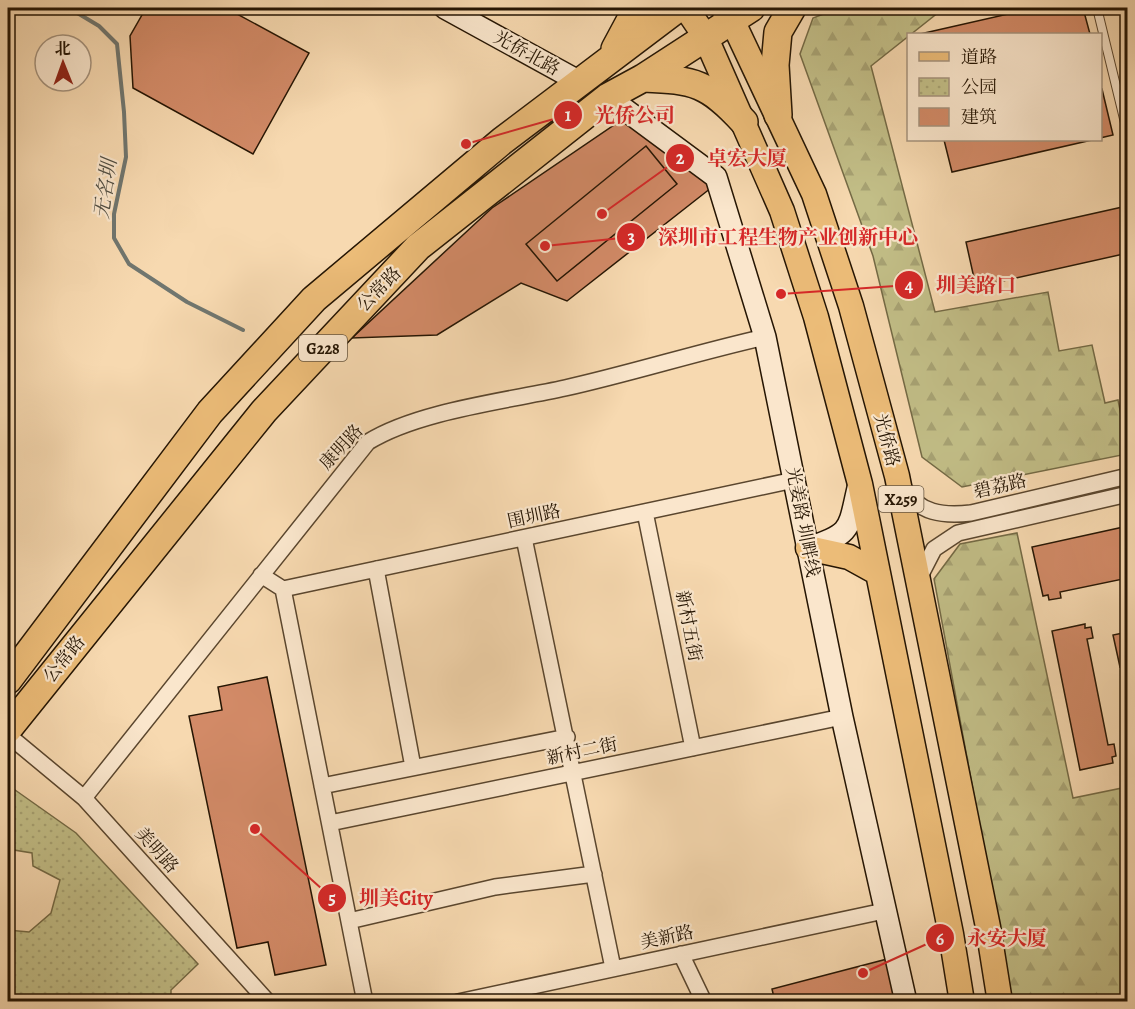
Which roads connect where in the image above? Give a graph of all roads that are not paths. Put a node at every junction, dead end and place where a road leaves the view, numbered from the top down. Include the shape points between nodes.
1 (445, 8) edge
2 (636, 8) edge
3 (678, 8) edge
4 (686, 8) edge
5 (792, 8) edge
6 (1097, 8) edge
7 (735, 11) edge
8 (705, 36) junction
9 (612, 55) junction
10 (643, 78) junction
11 (578, 81) junction
12 (608, 97) junction
13 (778, 115) junction
14 (744, 122) junction
15 (1128, 135) edge
16 (765, 336) junction
17 (897, 476) junction
18 (1128, 476) edge
19 (794, 480) junction
20 (860, 484) junction
21 (1128, 494) edge
22 (645, 512) junction
23 (524, 538) junction
24 (808, 548) junction
25 (376, 569) junction
26 (878, 573) junction
27 (261, 575) junction
28 (918, 580) junction
29 (283, 589) junction
30 (8, 680) edge
31 (842, 717) junction
32 (8, 729) edge
33 (8, 735) edge
34 (567, 737) junction
35 (693, 748) junction
36 (413, 767) junction
37 (573, 772) junction
38 (322, 786) junction
39 (84, 798) junction
40 (330, 823) junction
41 (594, 874) junction
42 (884, 911) junction
43 (349, 921) junction
44 (681, 954) junction
45 (613, 968) junction
46 (268, 1002) edge
47 (365, 1002) edge
48 (458, 1002) edge
49 (704, 1002) edge
50 (906, 1002) edge
51 (962, 1002) edge
52 (1000, 1002) edge

1 - 11 street, 光侨北路
2 - 9 highway
3 - 9 highway, 公常路 / G228
4 - 8 main road, 光侨路 / X259
5 - 13 highway via 778,32
6 - 15 lane
7 - 8 highway, 公常路 / G228
7 - 13 main road, 光侨路 / X259
8 - 10 highway, 公常路 / G228
8 - 14 main road, 光侨路 / X259
9 - 11 highway, 公常路 / G228
10 - 12 highway, 公常路 / G228
10 - 14 highway via 686,80 705,87
11 - 30 highway, 公常路 / G228 via 314,299 210,412
12 - 16 street, 光姜路 圳畔线 via 716,177
12 - 32 highway, 公常路 / G228 via 418,247 264,411
13 - 17 main road, 光侨路 / X259 via 836,254
14 - 20 main road, 光侨路 / X259 via 800,262
16 - 19 street, 光姜路 圳畔线
16 - 27 street, 康明路 via 568,387 412,421 386,431 357,453
17 - 18 street, 碧荔路 via 919,506 945,516
17 - 28 main road, 光侨路 / X259
19 - 22 street, 围圳路
19 - 24 street, 光姜路 圳畔线
20 - 24 street via 850,522 841,536
20 - 26 main road, 光侨路 / X259
21 - 28 street, 碧荔路 via 958,533 934,549
22 - 23 street, 围圳路
22 - 35 street, 新村五街
23 - 25 street, 围圳路
23 - 34 street
24 - 26 main road via 849,557
24 - 31 street, 光姜路 圳畔线
25 - 29 street, 围圳路
25 - 36 street
26 - 51 main road, 光侨路 / X259
27 - 29 street
27 - 39 street, 康明路
28 - 52 main road, 光侨路 / X259
29 - 38 street
31 - 35 street, 新村二街
31 - 42 street, 光姜路 圳畔线
33 - 39 street, 美明路
34 - 36 street
34 - 37 street
35 - 37 street, 新村二街
36 - 38 street
37 - 40 street, 新村二街
37 - 41 street
38 - 40 street
39 - 46 street, 美明路
40 - 43 street
41 - 43 street via 495,887
41 - 45 street
42 - 44 street, 美新路
42 - 50 street, 光姜路 圳畔线
43 - 47 street
44 - 45 street, 美新路
44 - 49 street
45 - 48 street, 美新路

